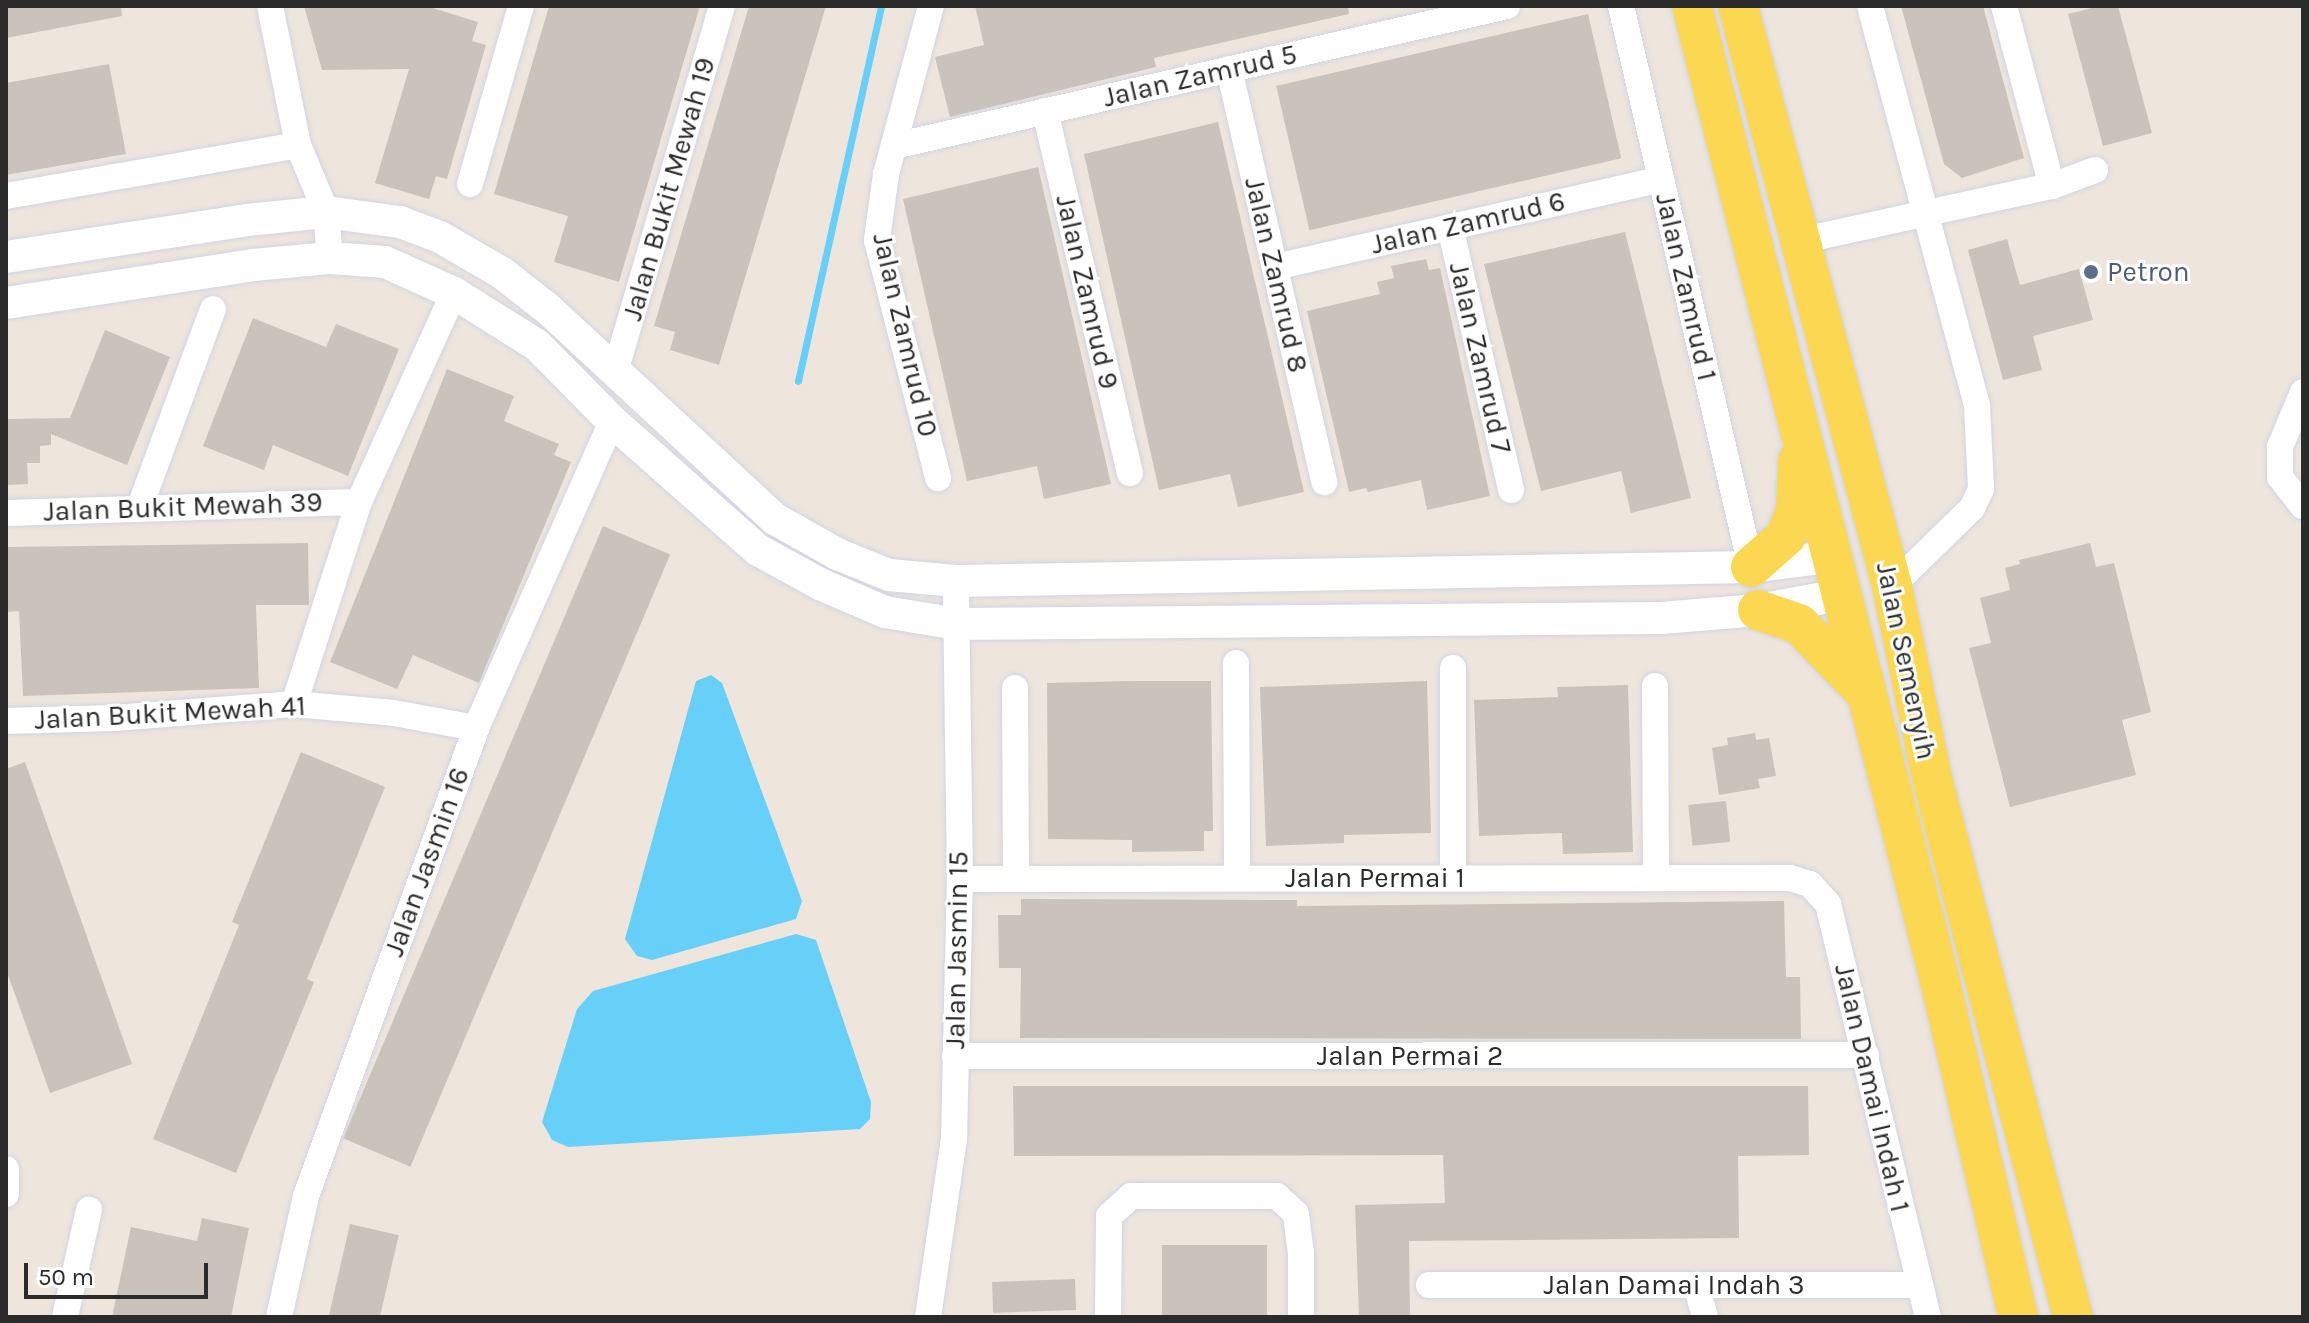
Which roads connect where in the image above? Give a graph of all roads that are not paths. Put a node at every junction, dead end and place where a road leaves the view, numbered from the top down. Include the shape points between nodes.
1 (270, 6) edge
2 (521, 6) edge
3 (722, 6) edge
4 (931, 6) edge
5 (1507, 6) edge
6 (1621, 6) edge
7 (1692, 6) edge
8 (1738, 6) edge
9 (1870, 6) edge
10 (2004, 6) edge
11 (1411, 16) edge
12 (1229, 69) junction
13 (1045, 111) junction
14 (298, 145) junction
15 (894, 146) junction
16 (2095, 170) dead end
17 (1661, 179) junction
18 (470, 184) dead end
19 (2052, 186) junction
20 (6, 196) edge
21 (326, 212) junction
22 (1926, 213) junction
23 (1450, 227) junction
24 (1799, 241) junction
25 (6, 257) edge
26 (330, 258) junction
27 (1275, 267) junction
28 (454, 293) junction
29 (6, 303) edge
30 (213, 309) dead end
31 (1818, 311) junction
32 (615, 372) junction
33 (2303, 392) edge
34 (612, 421) junction
35 (1798, 425) junction
36 (1130, 473) dead end
37 (938, 478) dead end
38 (1324, 482) dead end
39 (1511, 490) dead end
40 (359, 502) junction
41 (2303, 506) edge
42 (139, 509) junction
43 (6, 513) edge
44 (1751, 567) junction
45 (1843, 574) junction
46 (956, 581) junction
47 (1892, 586) junction
48 (1758, 610) junction
49 (957, 624) junction
50 (1236, 663) dead end
51 (1453, 668) dead end
52 (1655, 686) dead end
53 (1015, 688) dead end
54 (1866, 693) junction
55 (294, 704) junction
56 (6, 721) edge
57 (476, 728) junction
58 (1932, 778) junction
59 (1237, 878) junction
60 (1453, 878) junction
61 (1656, 878) junction
62 (1790, 878) joint
63 (960, 879) junction
64 (1016, 879) junction
65 (1866, 1055) junction
66 (955, 1056) junction
67 (6, 1169) edge
68 (6, 1194) edge
69 (89, 1210) dead end
70 (1429, 1285) dead end
71 (1696, 1285) junction
72 (1919, 1285) junction
73 (65, 1317) edge
74 (279, 1317) edge
75 (928, 1317) edge
76 (1108, 1317) edge
77 (1301, 1317) edge
78 (1705, 1317) edge
79 (1928, 1317) edge
80 (2018, 1317) edge
81 (2073, 1317) edge

1 - 14 street
2 - 18 street
3 - 32 street, Jalan Bukit Mewah 19
4 - 15 street, Jalan Zamrud 10
5 - 11 street, Jalan Zamrud 5
6 - 17 street, Jalan Zamrud 1
7 - 35 main road, Jalan Semenyih
8 - 24 main road, Jalan Semenyih
9 - 22 street
10 - 19 street
11 - 12 street, Jalan Zamrud 5
12 - 13 street, Jalan Zamrud 5
12 - 27 street, Jalan Zamrud 8
13 - 15 street, Jalan Zamrud 5
13 - 36 street, Jalan Zamrud 9
14 - 20 street
14 - 21 street
15 - 37 street, Jalan Zamrud 10 via 879,205 877,240
16 - 19 street
17 - 23 street, Jalan Zamrud 6
17 - 44 street, Jalan Zamrud 1
19 - 22 street
21 - 25 street
21 - 26 street
21 - 32 street via 400,222 440,237 502,273
22 - 24 street
22 - 47 street via 1977,406 1981,489 1972,508
23 - 27 street, Jalan Zamrud 6
23 - 39 street, Jalan Zamrud 7
24 - 31 main road, Jalan Semenyih
26 - 28 street via 385,262
26 - 29 street
27 - 38 street, Jalan Zamrud 8
28 - 34 street via 537,345
28 - 40 street
30 - 42 street
31 - 45 main road via 1818,378 1854,507 1858,550
31 - 47 main road, Jalan Semenyih
32 - 46 street via 775,519 837,554 889,575
33 - 41 street via 2280,447 2280,477
34 - 49 street via 758,550 885,612
34 - 57 street, Jalan Jasmin 16
35 - 44 main road via 1796,510 1786,536
35 - 45 main road, Jalan Semenyih
40 - 42 street, Jalan Bukit Mewah 39
40 - 55 street
42 - 43 street, Jalan Bukit Mewah 39
44 - 45 street
44 - 46 street
45 - 48 street
45 - 54 main road, Jalan Semenyih
45 - 58 main road via 1873,595 1899,700
46 - 49 street, Jalan Jasmin 15
47 - 58 main road, Jalan Semenyih
48 - 49 street via 1661,618
48 - 54 main road via 1799,624
49 - 63 street, Jalan Jasmin 15
50 - 59 street
51 - 60 street
52 - 61 street
53 - 64 street
54 - 80 main road, Jalan Semenyih
55 - 56 street, Jalan Bukit Mewah 41
55 - 57 street, Jalan Bukit Mewah 41 via 394,713
57 - 74 street, Jalan Jasmin 16 via 306,1196
58 - 81 main road, Jalan Semenyih
59 - 60 street, Jalan Permai 1
59 - 64 street, Jalan Permai 1
60 - 61 street, Jalan Permai 1
61 - 62 street, Jalan Permai 1
62 - 65 street, Jalan Damai Indah 1 via 1810,884 1828,904
63 - 64 street, Jalan Permai 1
63 - 66 street, Jalan Jasmin 15
65 - 66 street, Jalan Permai 2
65 - 72 street, Jalan Damai Indah 1
66 - 75 street, Jalan Jasmin 15 via 954,1139
67 - 68 street
69 - 73 street
70 - 71 street, Jalan Damai Indah 3
71 - 72 street, Jalan Damai Indah 3
71 - 78 street
72 - 79 street, Jalan Damai Indah 1
76 - 77 street via 1109,1216 1131,1196 1277,1196 1296,1214

